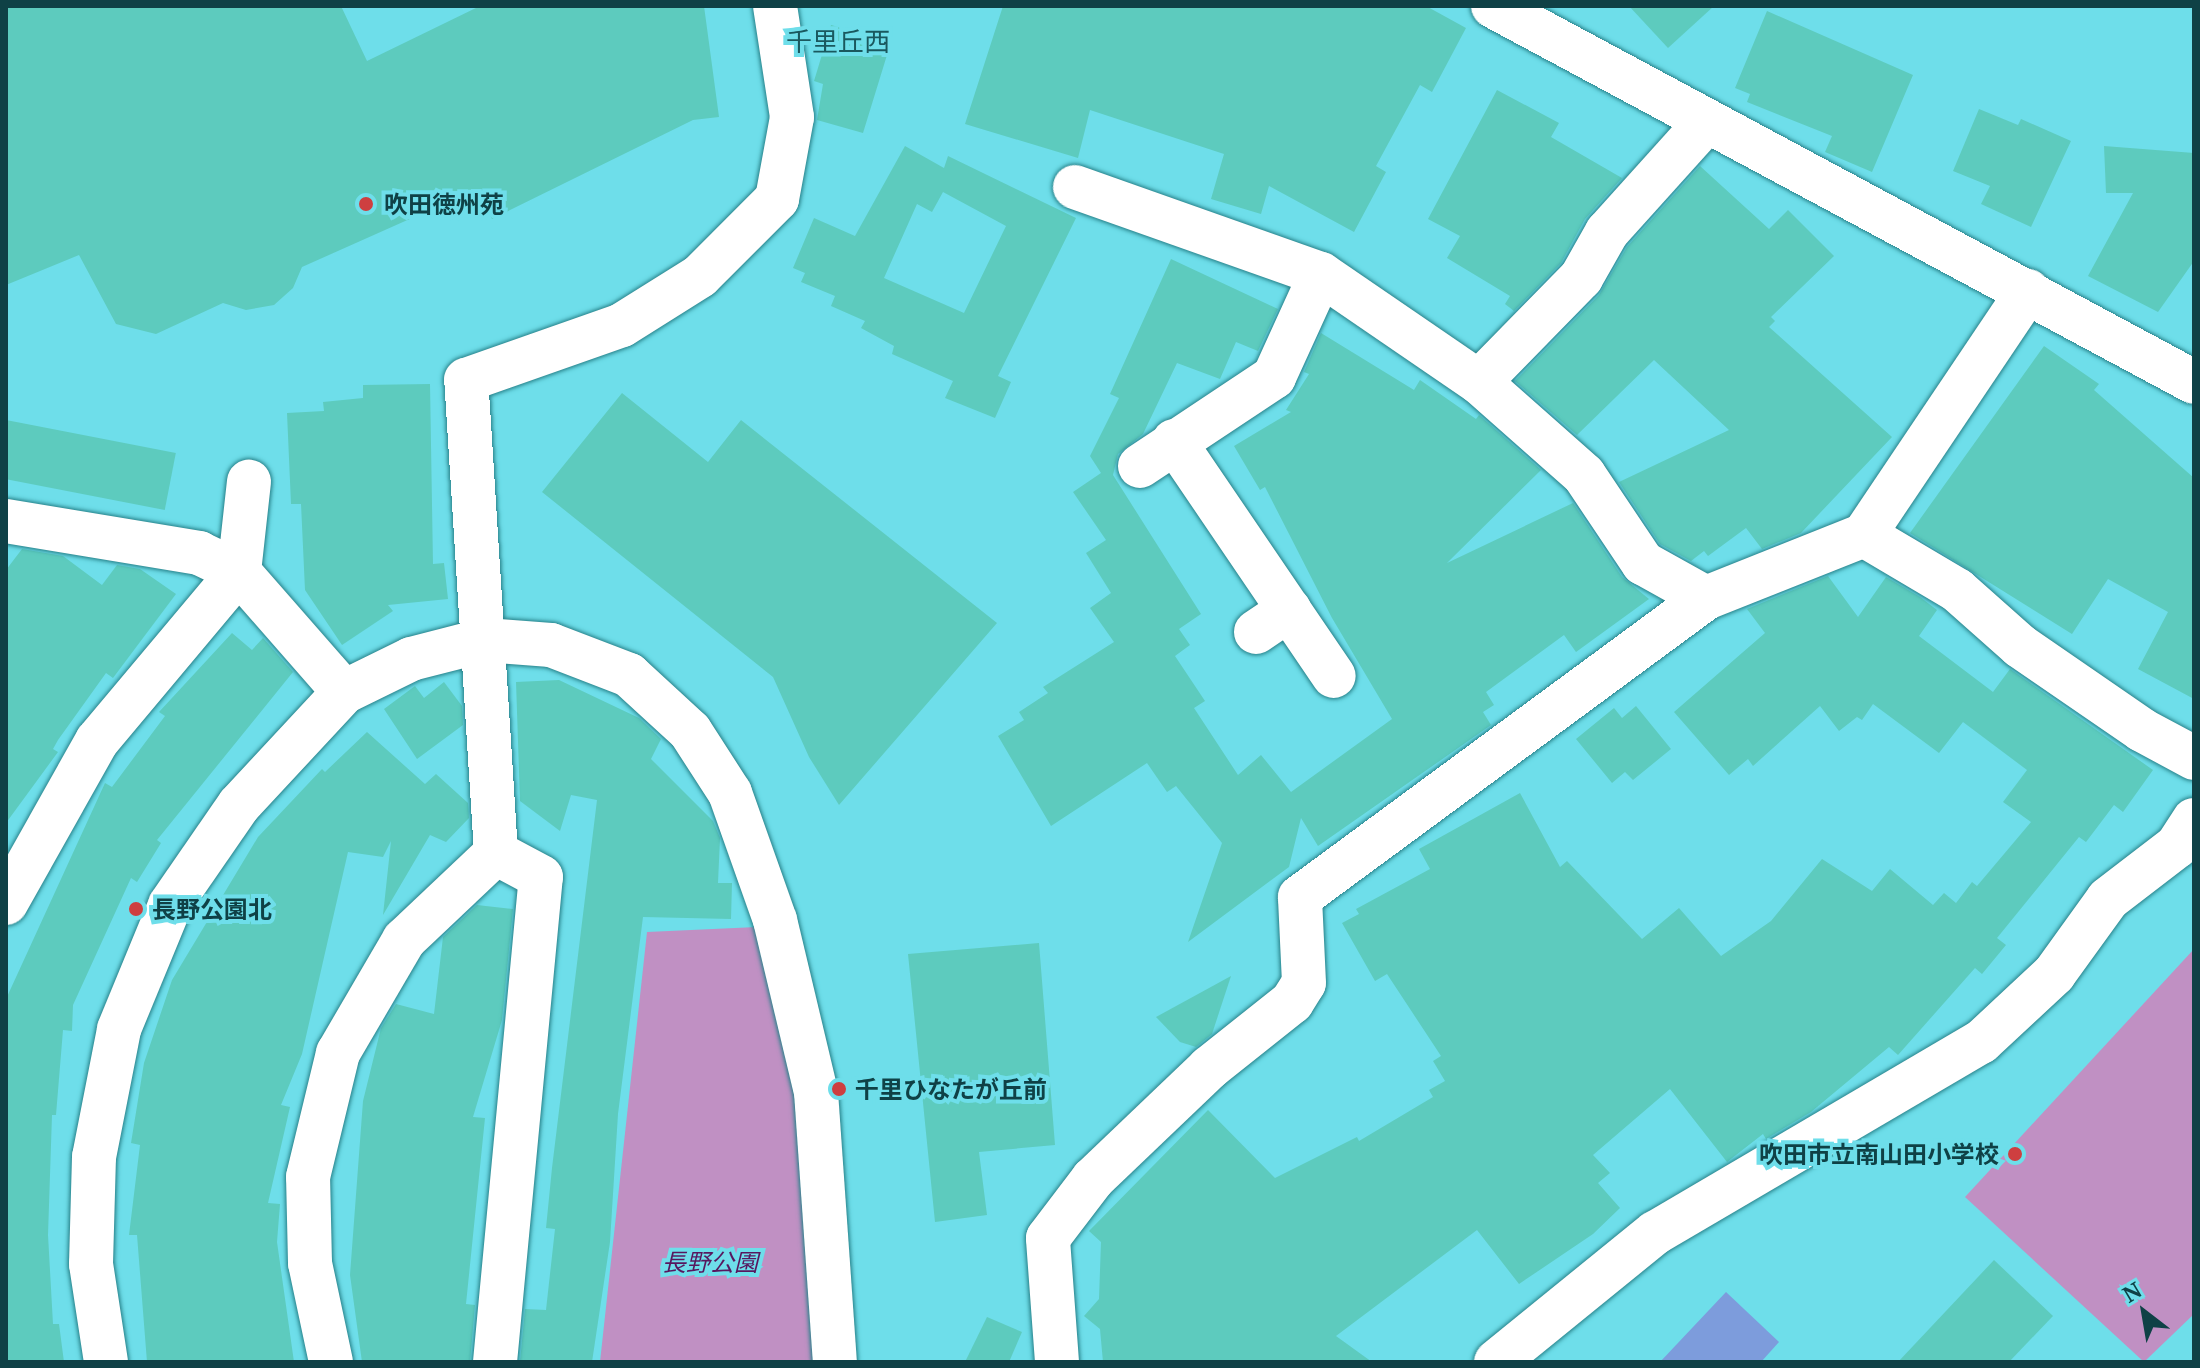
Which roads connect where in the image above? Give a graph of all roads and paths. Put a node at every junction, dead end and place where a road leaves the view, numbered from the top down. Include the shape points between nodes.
1 (775, 6) edge
2 (1493, 6) edge
3 (1706, 122) junction
4 (1075, 187) dead end
5 (1321, 274) junction
6 (2028, 291) junction
7 (1479, 382) junction
8 (2194, 382) edge
9 (249, 482) dead end
10 (6, 521) edge
11 (1864, 535) junction
12 (239, 572) junction
13 (1706, 598) junction
14 (485, 640) junction
15 (1334, 676) dead end
16 (344, 692) junction
17 (2194, 758) edge
18 (2194, 820) edge
19 (496, 853) junction
20 (6, 903) edge
21 (106, 1362) edge
22 (331, 1362) edge
23 (495, 1362) edge
24 (835, 1362) edge
25 (1057, 1362) edge
26 (1496, 1362) edge

1 - 14 street via 792,117 777,199 700,276 622,325 466,380
2 - 3 street
3 - 6 street
3 - 7 street via 1607,232 1581,278
4 - 5 street
5 - 7 street
5 - 15 street via 1274,377 1157,454 1273,621
6 - 8 street
6 - 11 street
7 - 13 street via 1584,475 1643,563
9 - 12 street
10 - 12 street via 199,553
11 - 13 street
11 - 17 street via 1957,590 2020,646 2142,730
12 - 16 street
12 - 20 street via 97,741
13 - 25 street via 1300,897 1304,983 1292,1002 1187,1088 1093,1179 1048,1238
14 - 16 street via 411,659
14 - 19 street
14 - 24 street via 551,645 629,675 690,731 730,793 775,920 816,1092
16 - 21 street via 239,805 170,905 119,1029 94,1157 91,1264
18 - 26 street via 2177,846 2108,899 2054,974 1981,1042 1655,1233
19 - 22 street via 404,940 338,1053 308,1177 310,1263
19 - 23 street via 541,877

